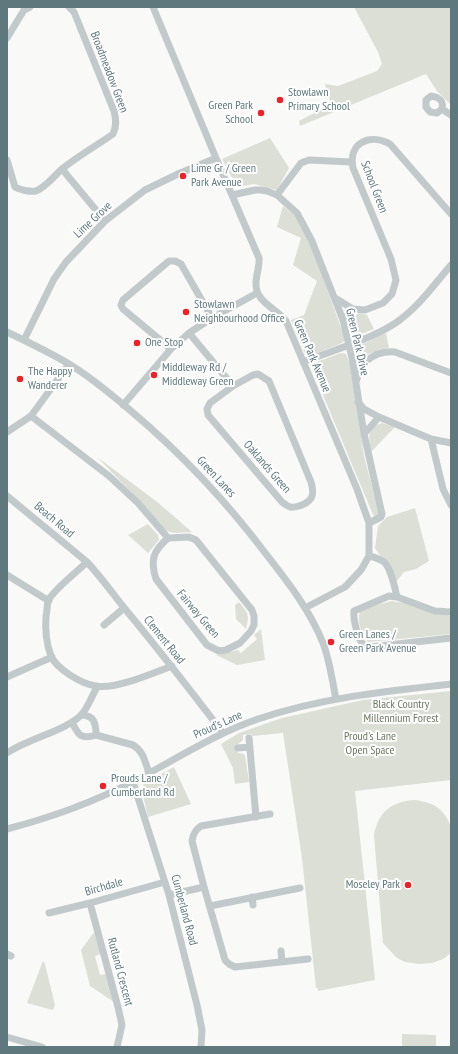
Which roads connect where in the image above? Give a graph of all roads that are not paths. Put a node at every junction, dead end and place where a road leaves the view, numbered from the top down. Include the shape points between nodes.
1 (30, 7) edge
2 (69, 7) edge
3 (153, 7) edge
4 (7, 38) edge
5 (442, 109) dead end
6 (451, 115) edge
7 (216, 158) junction
8 (7, 160) edge
9 (351, 162) junction
10 (62, 169) junction
11 (232, 195) junction
12 (277, 196) junction
13 (451, 214) edge
14 (106, 221) junction
15 (451, 265) edge
16 (257, 293) junction
17 (335, 298) junction
18 (353, 309) junction
19 (212, 318) junction
20 (344, 320) junction
21 (7, 332) edge
22 (189, 333) junction
23 (24, 340) junction
24 (349, 344) junction
25 (171, 349) junction
26 (352, 358) junction
27 (303, 362) junction
28 (365, 362) junction
29 (69, 364) junction
30 (451, 373) edge
31 (356, 384) junction
32 (233, 386) junction
33 (358, 402) junction
34 (124, 405) junction
35 (31, 416) junction
36 (379, 417) junction
37 (7, 432) edge
38 (364, 434) junction
39 (431, 439) junction
40 (451, 443) edge
41 (7, 496) edge
42 (451, 506) edge
43 (369, 523) junction
44 (168, 538) junction
45 (369, 556) junction
46 (87, 562) junction
47 (7, 574) edge
48 (397, 597) junction
49 (48, 601) junction
50 (124, 608) junction
51 (305, 608) junction
52 (451, 612) edge
53 (104, 625) dead end
54 (451, 638) edge
55 (52, 657) junction
56 (172, 666) junction
57 (7, 676) edge
58 (451, 684) edge
59 (97, 687) junction
60 (336, 699) junction
61 (82, 715) junction
62 (72, 722) junction
63 (223, 733) junction
64 (96, 735) junction
65 (249, 738) dead end
66 (250, 747) junction
67 (238, 748) dead end
68 (7, 753) edge
69 (149, 773) junction
70 (133, 782) junction
71 (270, 814) dead end
72 (256, 817) junction
73 (7, 829) edge
74 (165, 882) junction
75 (204, 887) junction
76 (300, 888) dead end
77 (169, 895) junction
78 (252, 898) junction
79 (90, 903) junction
80 (210, 906) junction
81 (253, 906) dead end
82 (49, 913) dead end
83 (281, 951) dead end
84 (308, 959) dead end
85 (282, 961) junction
86 (7, 1037) edge
87 (42, 1047) edge
88 (117, 1047) edge
89 (201, 1047) edge

1 - 4 street via 24,10
2 - 10 street, Broadmeadow Green via 74,12 114,111 116,129 113,134
3 - 7 street
5 - 6 street
7 - 11 street
7 - 14 street, Lime Grove via 146,190
8 - 10 street, Broadmeadow Green via 15,187 32,192 41,188
9 - 12 street via 309,160 301,163
9 - 13 street, School Green via 360,142 371,139 383,140 390,144
9 - 18 street, School Green via 391,259 396,280 392,294 383,303 365,310
10 - 14 street
11 - 12 street, Green Park Drive via 261,190
11 - 16 street via 259,258
12 - 17 street, Green Park Drive via 297,213 312,241
14 - 23 street, Lime Grove via 66,262 54,279
15 - 24 street via 416,306 393,325
16 - 19 street
16 - 27 street, Green Park Avenue via 264,303 286,321
17 - 18 street
17 - 20 street, Green Park Drive
18 - 20 street
19 - 22 street
19 - 25 street via 181,264 169,261 123,300 121,305
20 - 24 street, Green Park Drive
21 - 23 street, Green Lanes
22 - 25 street
22 - 32 street
23 - 29 street, Green Lanes
24 - 26 street, Green Park Drive
24 - 27 street
25 - 34 street
26 - 28 street
26 - 31 street, Green Park Drive
27 - 43 street, Green Park Avenue
28 - 30 street via 386,351 395,352
28 - 31 street
29 - 34 street, Green Lanes
29 - 35 street
31 - 33 street, Green Park Drive
32 - 32 street, Oaklands Green via 258,374 268,381 311,482 313,496 309,502 293,508 282,502 208,415 210,403
33 - 36 street via 364,410
33 - 38 street, Green Park Drive
34 - 51 street, Green Lanes via 162,437 241,521
35 - 37 street
35 - 44 street via 109,476 138,503
36 - 38 street
36 - 39 street
38 - 43 street, Green Park Drive via 382,514
39 - 40 street
39 - 42 street via 443,489
41 - 46 street, Beach Road
43 - 45 street, Green Park Avenue
44 - 44 street, Fairway Green via 189,537 196,540 252,610 254,625 240,642 219,651 207,645 156,579 152,567 153,555
45 - 48 street via 386,563
45 - 51 street via 361,570 345,587
46 - 49 street
46 - 50 street, Clement Road
47 - 49 street
48 - 52 street via 435,611
48 - 54 street via 389,596 354,611 353,616 362,643 370,647
49 - 55 street via 45,624
50 - 53 street
50 - 56 street, Clement Road
51 - 60 street, Green Lanes via 322,642
55 - 57 street
55 - 59 street via 78,680
56 - 59 street via 125,683
56 - 63 street, Clement Road
58 - 60 street, Proud's Lane
59 - 61 street
60 - 63 street, Proud's Lane via 258,719
61 - 62 street
61 - 64 street via 93,719
62 - 64 street via 82,736
62 - 68 street
63 - 69 street, Proud's Lane
64 - 69 street via 138,748 144,756
65 - 66 street
66 - 67 street
66 - 72 street
69 - 70 street, Proud's Lane
70 - 73 street, Proud's Lane via 70,808
70 - 74 street, Cumberland Road
71 - 72 street
72 - 75 street via 207,824 196,830 192,842
74 - 77 street, Cumberland Road
74 - 79 street, Birchdale
75 - 77 street
75 - 80 street
76 - 78 street
77 - 89 street, Cumberland Road via 197,1005 202,1030
78 - 80 street
78 - 81 street
79 - 82 street, Birchdale
79 - 88 street, Rutland Crescent via 122,1025
80 - 85 street via 225,960 229,964 235,967
83 - 85 street
84 - 85 street
86 - 87 street

